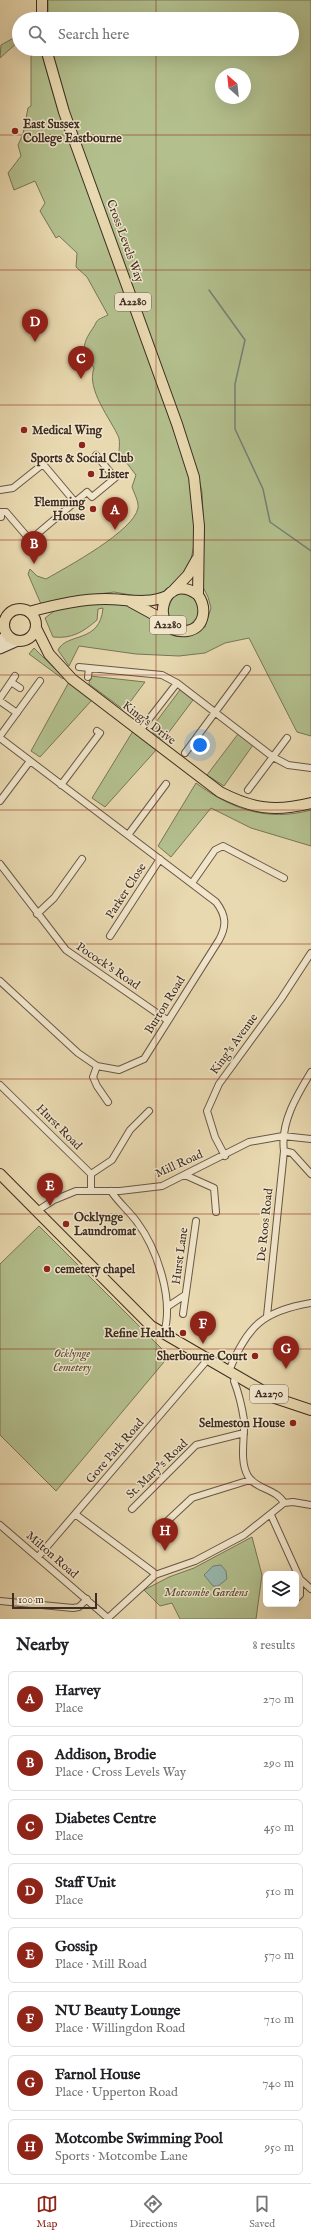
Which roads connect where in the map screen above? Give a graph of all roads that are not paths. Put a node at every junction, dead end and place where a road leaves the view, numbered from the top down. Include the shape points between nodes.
1 (42, 0) edge
2 (42, 12) edge
3 (48, 56) edge
4 (96, 455) dead end
5 (0, 490) edge
6 (75, 502) junction
7 (1, 517) dead end
8 (197, 559) junction
9 (170, 594) junction
10 (198, 595) junction
11 (129, 600) junction
12 (48, 609) junction
13 (11, 612) junction
14 (29, 612) junction
15 (0, 613) edge
16 (164, 620) junction
17 (36, 627) junction
18 (3, 633) edge
19 (20, 641) junction
20 (0, 649) edge
21 (49, 654) junction
22 (79, 667) dead end
23 (89, 668) junction
24 (247, 669) dead end
25 (88, 677) dead end
26 (40, 681) dead end
27 (177, 683) junction
28 (20, 688) dead end
29 (0, 699) edge
30 (215, 712) junction
31 (17, 713) junction
32 (97, 731) dead end
33 (139, 732) junction
34 (0, 737) edge
35 (287, 738) dead end
36 (185, 753) dead end
37 (273, 757) junction
38 (30, 760) junction
39 (311, 768) edge
40 (166, 784) dead end
41 (62, 785) junction
42 (248, 790) dead end
43 (0, 801) edge
44 (311, 803) edge
45 (128, 835) junction
46 (82, 859) dead end
47 (160, 859) junction
48 (0, 864) edge
49 (284, 878) dead end
50 (192, 883) junction
51 (37, 914) junction
52 (110, 936) dead end
53 (311, 953) edge
54 (0, 981) edge
55 (168, 1020) junction
56 (97, 1066) junction
57 (311, 1072) edge
58 (0, 1085) edge
59 (108, 1102) dead end
60 (149, 1112) dead end
61 (283, 1136) junction
62 (311, 1139) edge
63 (284, 1151) junction
64 (225, 1156) junction
65 (0, 1174) edge
66 (91, 1174) junction
67 (311, 1174) edge
68 (185, 1175) junction
69 (91, 1190) junction
70 (111, 1191) junction
71 (37, 1211) junction
72 (216, 1212) dead end
73 (196, 1221) dead end
74 (185, 1295) junction
75 (311, 1303) edge
76 (167, 1307) junction
77 (183, 1314) dead end
78 (267, 1316) junction
79 (164, 1333) junction
80 (209, 1358) junction
81 (232, 1373) junction
82 (311, 1410) edge
83 (244, 1434) junction
84 (250, 1480) junction
85 (284, 1504) junction
86 (311, 1505) edge
87 (132, 1509) dead end
88 (75, 1514) junction
89 (270, 1515) junction
90 (0, 1525) edge
91 (161, 1527) dead end
92 (38, 1558) junction
93 (155, 1575) junction
94 (300, 1579) junction
95 (299, 1588) edge
96 (311, 1590) edge
97 (299, 1596) edge
98 (87, 1599) junction
99 (0, 1601) edge
100 (108, 1619) edge

1 - 2 main road
3 - 8 main road, Cross Levels Way / A2280 via 59,98 178,424 194,477 199,526
4 - 6 street via 116,478 92,497 87,492
5 - 6 street via 13,488 42,464
6 - 7 street via 30,540 6,512 1,512
8 - 9 main road, Cross Levels Way / A2280 via 188,575
8 - 10 main road, Cross Levels Way / A2280
9 - 10 main road, Cross Levels Way / A2280 via 186,589
9 - 11 main road, Cross Levels Way / A2280 via 155,601
9 - 16 main road, A2280 via 162,608
10 - 16 main road, Cross Levels Way / A2280 via 204,608 204,615 196,627 175,630
11 - 12 main road, Cross Levels Way / A2280 via 88,600
11 - 16 main road, Cross Levels Way / A2280
12 - 14 main road, Cross Levels Way / A2280
12 - 17 main road
13 - 14 main road via 19,609
13 - 15 main road
13 - 18 main road via 5,622
14 - 17 main road
17 - 19 main road via 29,638
17 - 21 main road, King's Drive
18 - 19 main road
19 - 20 street
19 - 21 main road, King's Drive via 35,645
21 - 33 main road, King's Drive via 72,679
22 - 23 street
23 - 25 street
23 - 27 street via 162,675
24 - 30 street
26 - 31 street
27 - 30 street
27 - 33 street
28 - 29 street via 13,679
29 - 31 street
30 - 36 street
30 - 37 street
31 - 34 street
32 - 41 street via 100,733
33 - 44 main road, King's Drive via 220,792 244,803 263,808 283,809
34 - 38 street, Burton Road
35 - 37 street
37 - 39 street via 288,765
37 - 42 street
38 - 41 street, Burton Road
38 - 43 street
40 - 45 street
41 - 45 street, Burton Road
45 - 47 street, Burton Road
46 - 51 street via 54,898
47 - 50 street, Burton Road
47 - 52 street, Parker Close
48 - 51 street, Pocock's Road
49 - 50 street via 223,846 215,850
50 - 55 street, Burton Road via 216,902 222,910 225,925 219,940
51 - 55 street, Pocock's Road via 66,950
53 - 64 street, King's Avenue via 219,1084 207,1110 215,1138
54 - 56 street, Burton Road via 78,1053
55 - 56 street, Burton Road via 144,1059 119,1070
56 - 59 street via 93,1077 96,1086
57 - 61 street via 286,1122
58 - 66 street, Hurst Road
60 - 66 street via 130,1130 110,1162
61 - 62 street, Mill Road
61 - 63 street, De Roos Road
61 - 64 street, Mill Road via 249,1142
63 - 67 street via 292,1153
63 - 78 street, De Roos Road
64 - 68 street, Mill Road
65 - 71 main road, A2270
66 - 69 street
68 - 70 street, Mill Road via 162,1186
68 - 72 street via 214,1188
69 - 70 street, Mill Road
69 - 71 street, Mill Road via 68,1193
70 - 76 street via 148,1239 161,1274
71 - 79 main road, A2270 via 139,1315
73 - 74 street, Hurst Lane
74 - 76 street, Hurst Lane
74 - 77 street, Hurst Lane
75 - 78 street
76 - 79 street
78 - 81 street via 249,1332 238,1347
79 - 80 main road, A2270
80 - 81 main road, A2270
80 - 88 street, Gore Park Road
81 - 82 main road, A2270 via 276,1398
81 - 83 street via 240,1400
83 - 84 street via 244,1454
83 - 87 street, St. Mary's Road via 196,1445
84 - 85 street via 278,1496
84 - 91 street via 192,1498
85 - 86 street via 293,1502
85 - 89 street
88 - 92 street, Gore Park Road
88 - 93 street
89 - 93 street via 251,1531 202,1557
89 - 94 street
90 - 92 street, Milton Road
92 - 98 street, Milton Road
93 - 100 street
94 - 95 street
94 - 96 street
96 - 97 street
98 - 99 street via 79,1607 73,1608
98 - 100 street, Milton Road

